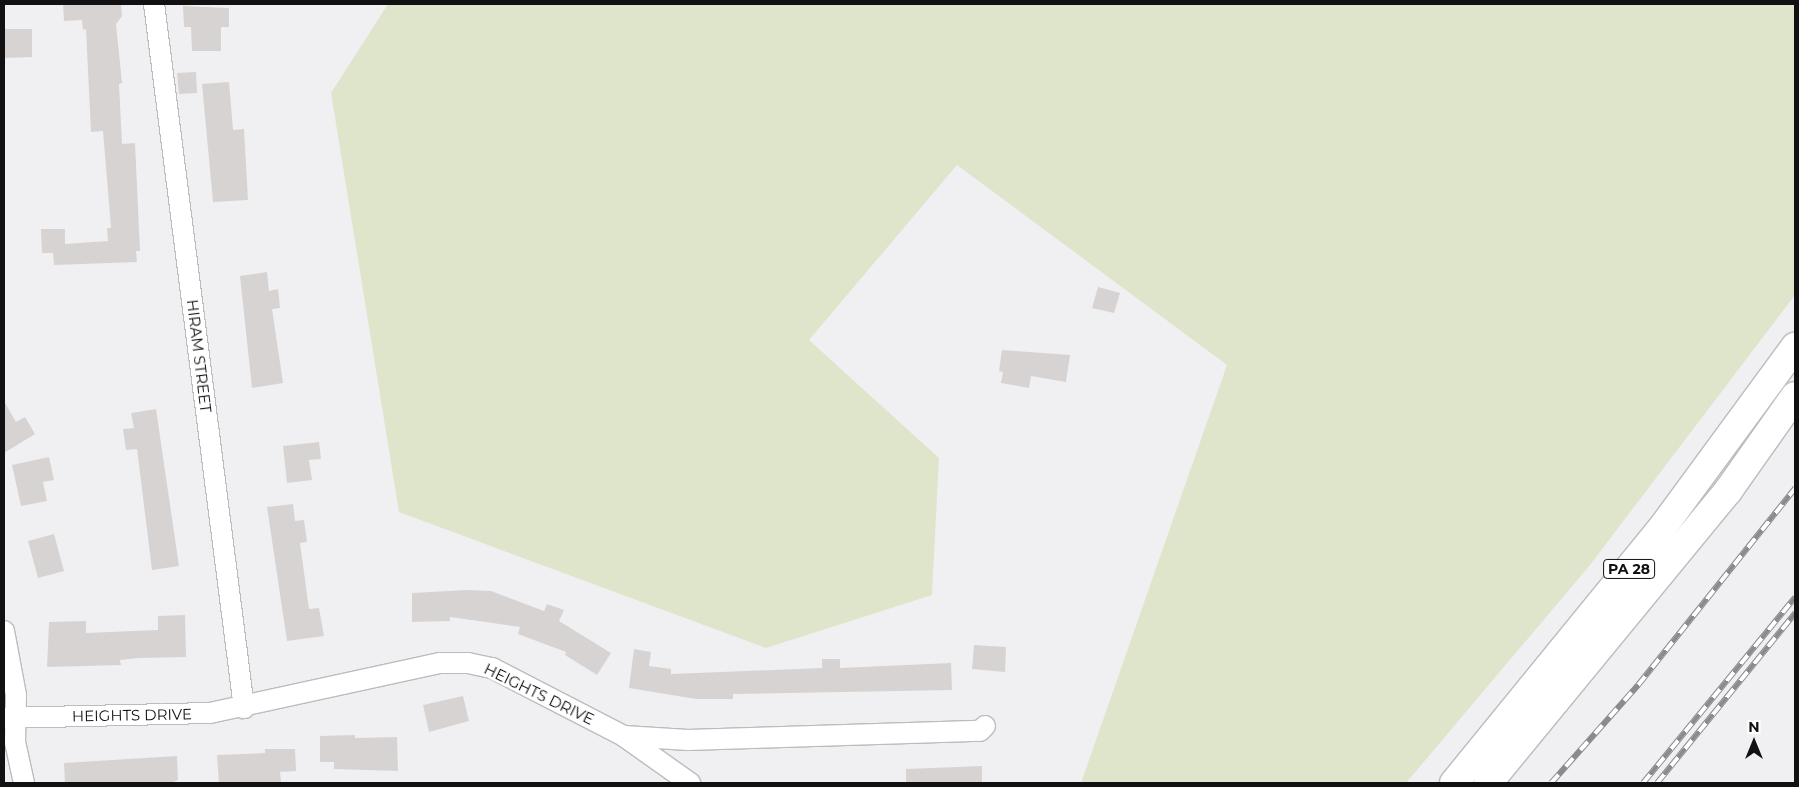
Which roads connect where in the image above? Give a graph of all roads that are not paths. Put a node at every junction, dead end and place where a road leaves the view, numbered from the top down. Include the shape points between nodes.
1 (154, 4) edge
2 (1795, 348) edge
3 (1795, 396) edge
4 (4, 631) edge
5 (244, 708) junction
6 (10, 717) edge
7 (985, 726) dead end
8 (624, 736) junction
9 (24, 783) edge
10 (690, 783) edge
11 (1454, 783) edge
12 (1488, 783) edge

1 - 5 street, HIRAM STREET
2 - 11 highway, PA 28 via 1662,528
3 - 12 highway, PA 28 via 1728,491
4 - 6 street via 16,694
5 - 6 street, HEIGHTS DRIVE via 210,713
5 - 8 street, HEIGHTS DRIVE via 432,665 468,663 500,672
6 - 9 street
7 - 8 street, HEIGHTS DRIVE via 980,731 698,740
8 - 10 street

